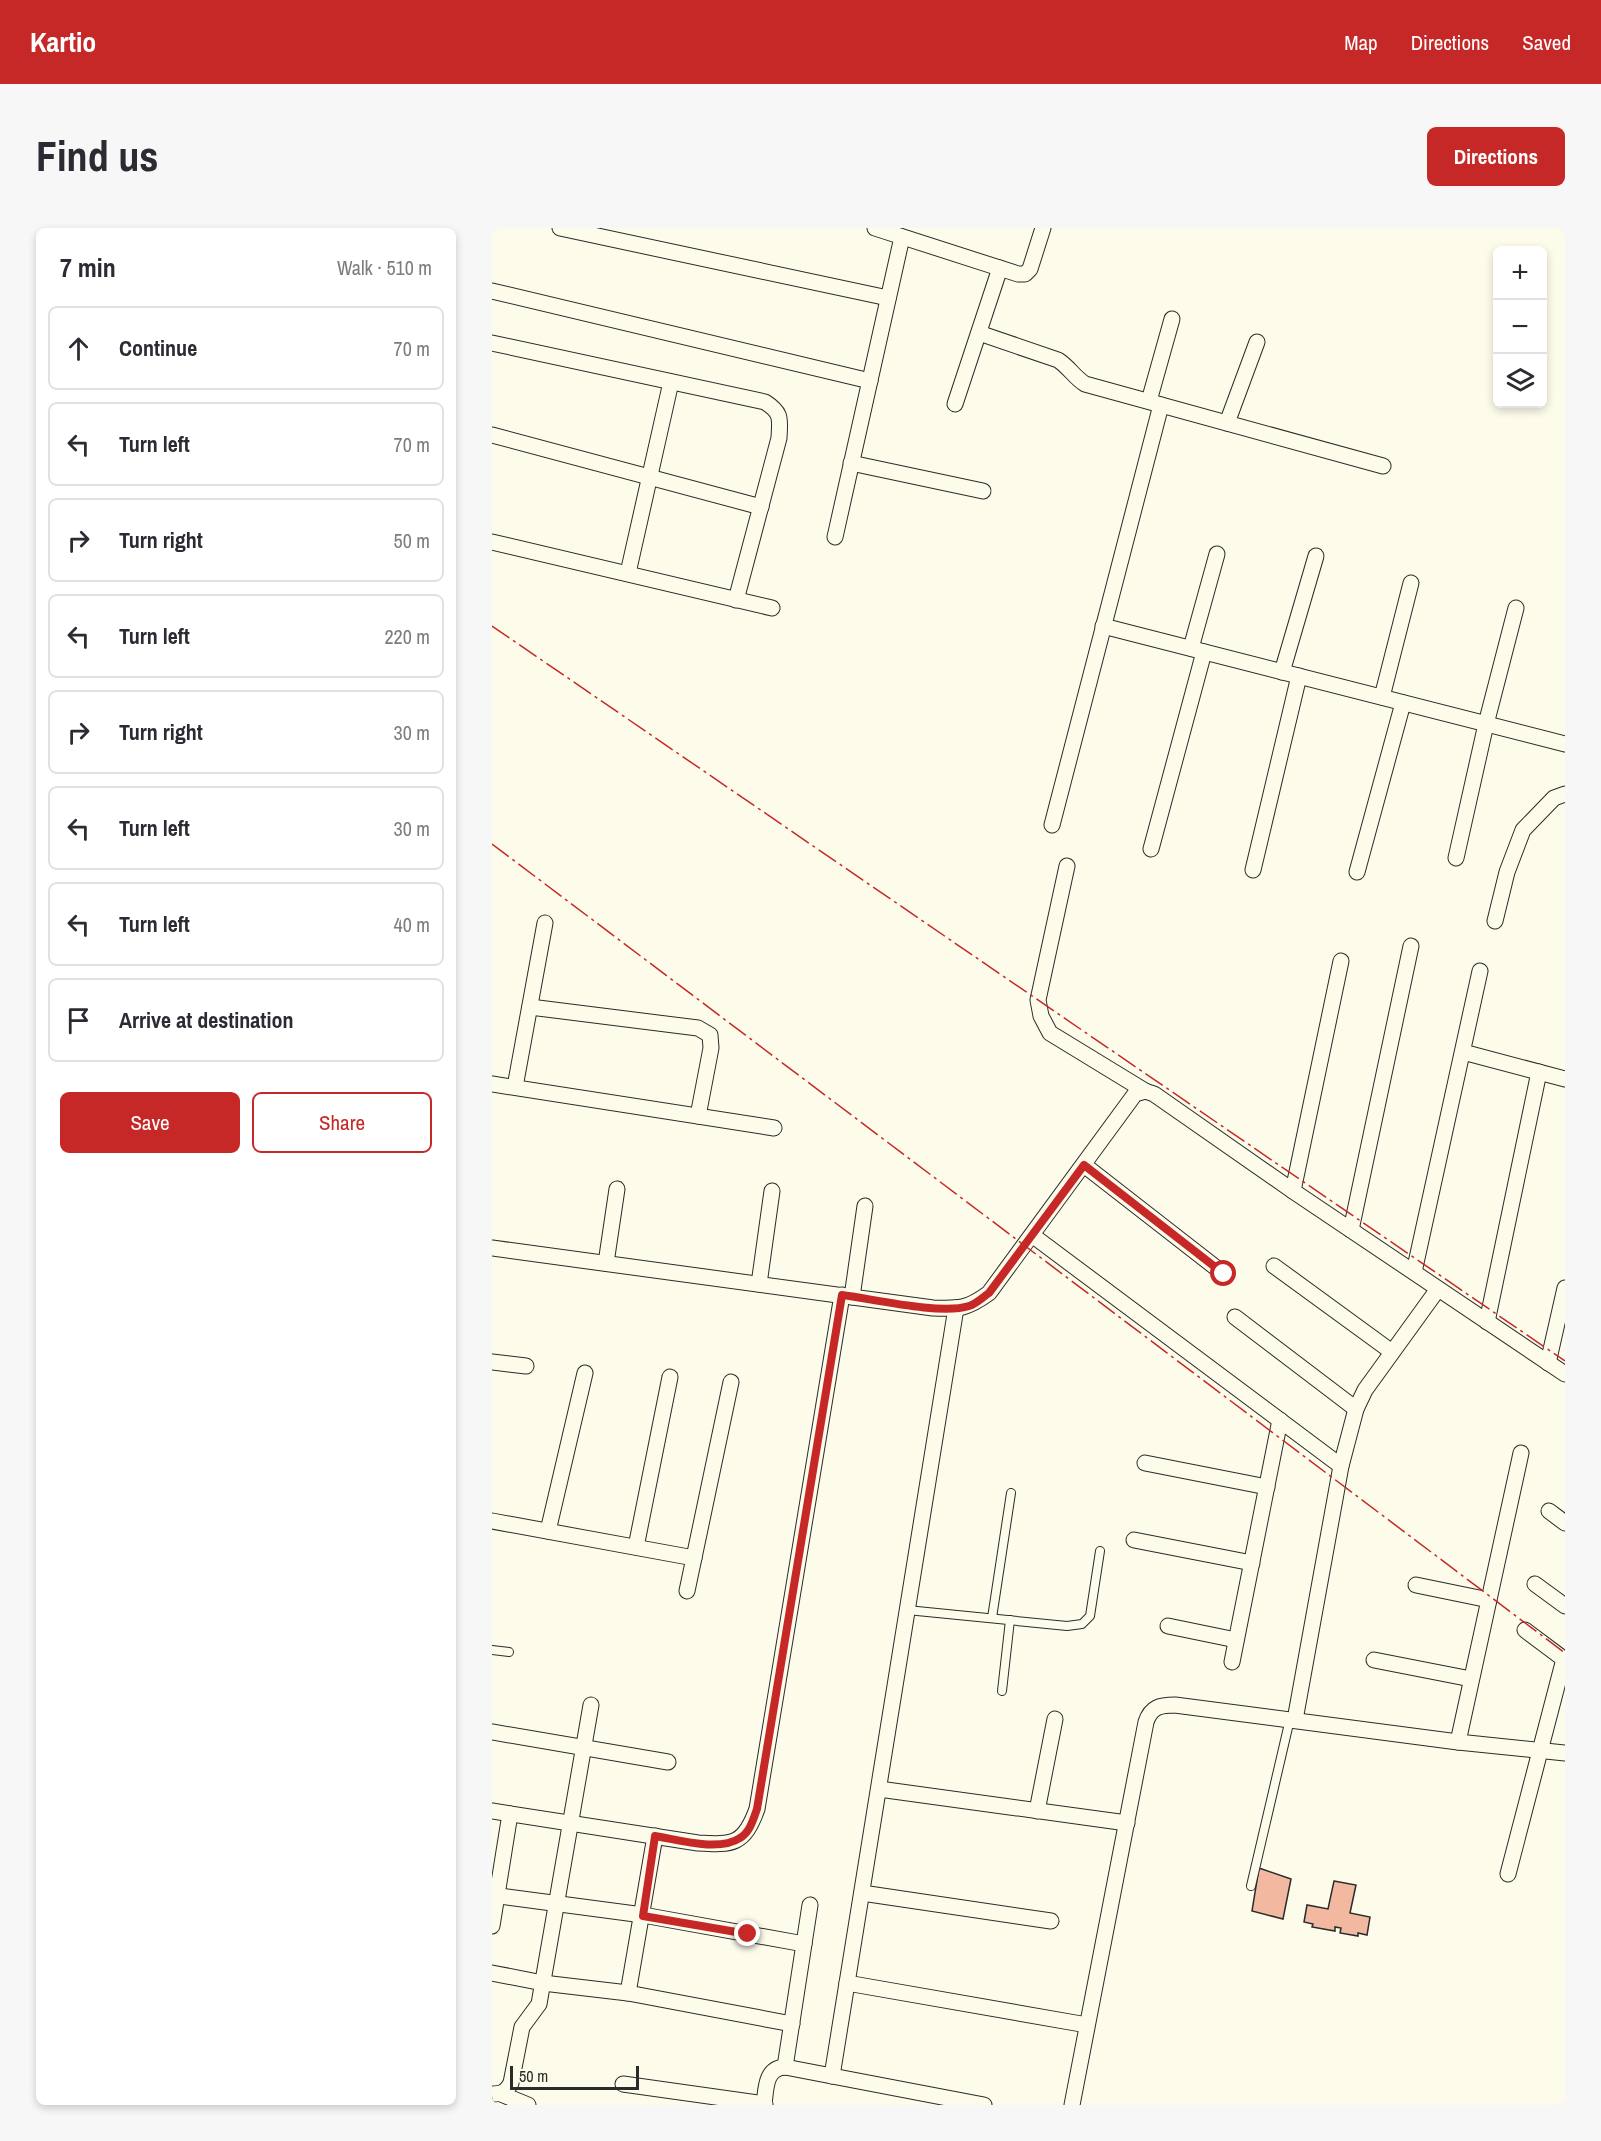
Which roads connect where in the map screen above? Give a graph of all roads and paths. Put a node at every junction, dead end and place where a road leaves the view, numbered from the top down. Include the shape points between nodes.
1 (560, 228) edge
2 (874, 228) edge
3 (1043, 228) edge
4 (902, 237) junction
5 (1000, 268) junction
6 (492, 291) edge
7 (888, 298) junction
8 (1172, 319) dead end
9 (979, 333) junction
10 (1257, 342) dead end
11 (492, 343) edge
12 (870, 381) junction
13 (671, 382) junction
14 (1155, 403) junction
15 (955, 404) dead end
16 (1227, 423) junction
17 (492, 435) edge
18 (851, 463) junction
19 (1383, 466) dead end
20 (649, 477) junction
21 (983, 491) dead end
22 (761, 507) junction
23 (835, 537) dead end
24 (492, 542) edge
25 (1217, 554) dead end
26 (1316, 556) dead end
27 (628, 573) junction
28 (1411, 583) dead end
29 (736, 600) junction
30 (772, 608) dead end
31 (1516, 608) dead end
32 (1103, 626) junction
33 (1198, 650) junction
34 (1282, 672) junction
35 (1299, 676) junction
36 (1382, 697) junction
37 (1403, 703) junction
38 (1486, 724) junction
39 (1565, 744) edge
40 (1565, 794) edge
41 (1052, 825) dead end
42 (1151, 849) dead end
43 (1456, 858) dead end
44 (1067, 866) dead end
45 (1253, 870) dead end
46 (1357, 872) dead end
47 (1495, 921) dead end
48 (545, 923) dead end
49 (1411, 946) dead end
50 (1341, 961) dead end
51 (1480, 971) dead end
52 (530, 1007) junction
53 (1463, 1052) junction
54 (1539, 1072) junction
55 (1565, 1079) edge
56 (492, 1084) edge
57 (515, 1087) junction
58 (1145, 1091) junction
59 (698, 1116) junction
60 (774, 1128) dead end
61 (1084, 1165) junction
62 (617, 1189) dead end
63 (772, 1191) dead end
64 (1293, 1191) junction
65 (865, 1206) dead end
66 (1351, 1230) junction
67 (1032, 1235) junction
68 (492, 1248) edge
69 (606, 1263) junction
70 (1274, 1266) dead end
71 (1414, 1272) junction
72 (1224, 1274) dead end
73 (759, 1284) junction
74 (1565, 1288) edge
75 (1438, 1289) junction
76 (847, 1296) junction
77 (956, 1308) junction
78 (1235, 1317) dead end
79 (1487, 1322) junction
80 (1392, 1352) junction
81 (492, 1362) edge
82 (1548, 1363) junction
83 (526, 1366) dead end
84 (585, 1373) dead end
85 (1565, 1374) edge
86 (670, 1377) dead end
87 (731, 1382) dead end
88 (1356, 1409) junction
89 (1280, 1420) junction
90 (1521, 1453) dead end
91 (1145, 1462) dead end
92 (1341, 1466) junction
93 (1267, 1487) junction
94 (1011, 1493) dead end
95 (1549, 1511) dead end
96 (492, 1521) edge
97 (1565, 1523) edge
98 (548, 1531) junction
99 (1134, 1540) dead end
100 (636, 1547) junction
101 (1100, 1551) dead end
102 (694, 1558) junction
103 (1252, 1563) junction
104 (1535, 1584) dead end
105 (1416, 1585) dead end
106 (687, 1591) dead end
107 (1489, 1600) junction
108 (1565, 1606) edge
109 (907, 1610) junction
110 (992, 1618) junction
111 (1010, 1620) junction
112 (1168, 1626) dead end
113 (1525, 1630) dead end
114 (1236, 1640) junction
115 (492, 1650) edge
116 (509, 1652) dead end
117 (1564, 1659) edge
118 (1374, 1660) dead end
119 (1232, 1662) dead end
120 (1472, 1679) junction
121 (1002, 1691) dead end
122 (591, 1705) dead end
123 (1055, 1719) dead end
124 (1293, 1720) junction
125 (492, 1732) edge
126 (1458, 1742) junction
127 (584, 1749) junction
128 (1541, 1750) junction
129 (1565, 1753) edge
130 (668, 1762) dead end
131 (879, 1789) junction
132 (492, 1811) edge
133 (1037, 1811) junction
134 (510, 1814) junction
135 (571, 1823) junction
136 (1127, 1823) junction
137 (655, 1836) junction
138 (1508, 1874) dead end
139 (1251, 1886) dead end
140 (862, 1893) junction
141 (494, 1895) edge
142 (556, 1902) junction
143 (810, 1905) dead end
144 (643, 1916) junction
145 (1050, 1922) dead end
146 (492, 1926) edge
147 (804, 1944) junction
148 (492, 1972) edge
149 (543, 1983) junction
150 (847, 1983) junction
151 (627, 1993) junction
152 (792, 2024) junction
153 (1087, 2025) junction
154 (785, 2067) junction
155 (832, 2076) junction
156 (623, 2084) dead end
157 (496, 2094) edge
158 (764, 2104) edge
159 (528, 2105) edge
160 (984, 2105) edge
161 (1072, 2105) edge

1 - 7 street
2 - 4 street
3 - 5 street via 1025,274
4 - 5 street
4 - 7 street
5 - 9 street
6 - 12 street
7 - 12 street
8 - 14 street
9 - 14 street via 1058,360 1085,384
9 - 15 street
10 - 16 street
11 - 13 street
12 - 18 street
13 - 20 street
13 - 22 street via 765,402 776,409 779,438
14 - 16 street
14 - 32 street
16 - 19 street
17 - 20 street
18 - 21 street
18 - 23 street
20 - 22 street
20 - 27 street
22 - 29 street
24 - 27 street
25 - 33 street
26 - 34 street
27 - 29 street
28 - 36 street
29 - 30 street
31 - 38 street
32 - 33 street
32 - 41 street
33 - 34 street
33 - 42 street
34 - 35 street
35 - 36 street
35 - 45 street
36 - 37 street
37 - 38 street
37 - 46 street
38 - 39 street
38 - 43 street
40 - 47 street via 1554,798 1523,830
44 - 58 street via 1038,1000 1041,1016 1050,1033
48 - 52 street
49 - 66 street
50 - 64 street
51 - 53 street
52 - 57 street
52 - 59 street via 698,1028 710,1035
53 - 54 street
53 - 71 street
54 - 55 street
54 - 79 street
56 - 57 street
57 - 59 street
58 - 61 street via 1135,1094
58 - 64 street
59 - 60 street
61 - 67 street
61 - 72 street
62 - 69 street
63 - 73 street
64 - 66 street
65 - 76 street
66 - 71 street
67 - 77 street via 989,1293 972,1305
67 - 89 street
68 - 69 street
69 - 73 street
70 - 80 street
71 - 75 street
73 - 76 street
74 - 82 street
75 - 79 street
75 - 80 street
76 - 77 street
76 - 137 street via 757,1809 741,1838 724,1844
77 - 109 street
78 - 88 street
79 - 82 street
80 - 88 street
81 - 83 street
82 - 85 street
84 - 98 street
86 - 100 street
87 - 102 street
88 - 92 street
89 - 92 street
89 - 93 street
90 - 107 street
91 - 93 street
92 - 124 street
93 - 103 street
94 - 110 lane
95 - 97 street
96 - 98 street
98 - 100 street
99 - 103 street
100 - 102 street
101 - 111 lane via 1090,1616 1082,1624
102 - 106 street
103 - 114 street
104 - 108 street
105 - 107 street
107 - 120 street
109 - 110 lane
109 - 131 street
110 - 111 lane
111 - 121 lane
112 - 114 street
113 - 117 street
114 - 119 street
115 - 116 lane
117 - 128 street
118 - 120 street
120 - 126 street
122 - 127 street
123 - 133 street
124 - 126 street
124 - 136 street via 1175,1705 1155,1707 1146,1722
124 - 139 lane
125 - 127 street
126 - 128 street
127 - 130 street
127 - 135 street
128 - 129 street
128 - 138 street
131 - 133 street
131 - 140 street
132 - 134 street
133 - 136 street
134 - 135 street
134 - 141 street
135 - 137 street
135 - 142 street
136 - 153 street
137 - 144 street
140 - 145 street
140 - 150 street
141 - 142 street
141 - 146 street
142 - 144 street
142 - 149 street
143 - 147 street
144 - 147 street
144 - 151 street
147 - 152 street
148 - 149 street
149 - 151 street
149 - 157 street via 539,2004 522,2027 511,2083 507,2090
150 - 153 street
150 - 155 street
151 - 152 street
152 - 154 street
153 - 161 street
154 - 155 street
154 - 158 street via 771,2073
155 - 160 street
156 - 158 street
157 - 159 street

